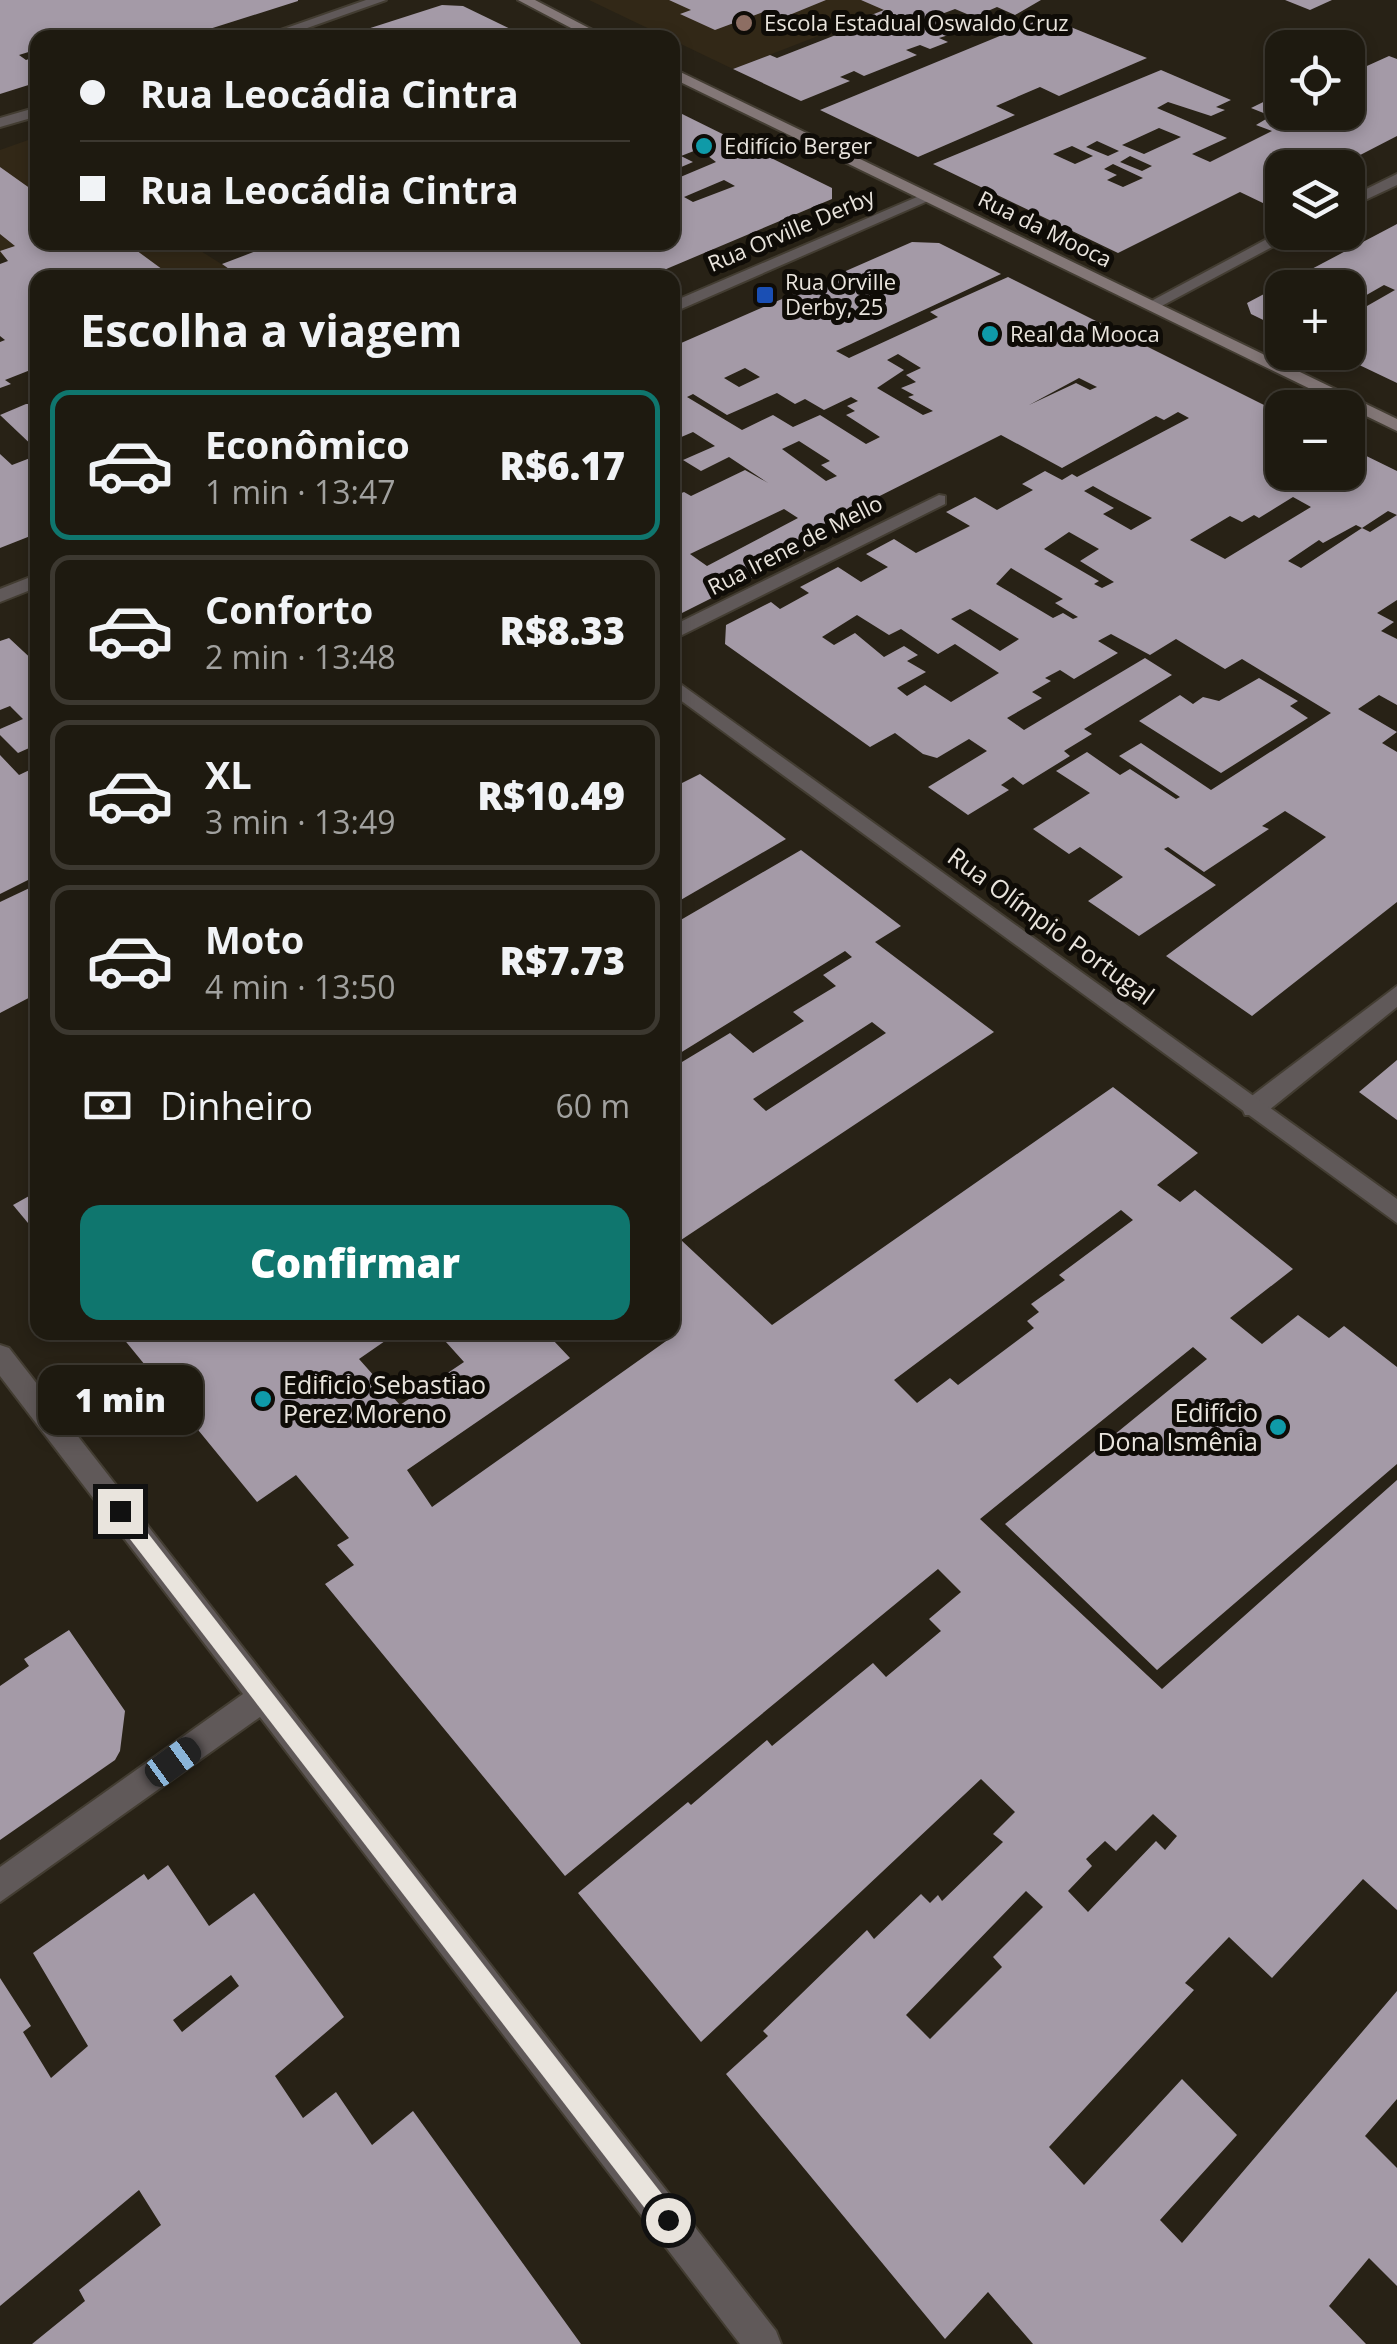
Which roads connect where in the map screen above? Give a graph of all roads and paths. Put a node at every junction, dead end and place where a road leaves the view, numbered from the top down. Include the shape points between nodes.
1 (380, 0) edge
2 (525, 0) edge
3 (288, 30) edge
4 (586, 30) edge
5 (680, 76) edge
6 (30, 114) edge
7 (0, 123) edge
8 (1397, 179) edge
9 (1365, 195) edge
10 (928, 197) junction
11 (1265, 246) edge
12 (680, 305) edge
13 (1150, 306) junction
14 (1397, 426) edge
15 (939, 500) dead end
16 (30, 583) edge
17 (0, 596) edge
18 (680, 630) edge
19 (680, 690) edge
20 (1397, 994) edge
21 (1254, 1108) junction
22 (1397, 1213) edge
23 (0, 1356) edge
24 (264, 1697) junction
25 (0, 1886) edge
26 (764, 2344) edge

1 - 3 street
2 - 4 main road
5 - 10 main road, Rua da Mooca
6 - 7 street
8 - 9 street
10 - 12 street, Rua Orville Derby
10 - 13 main road, Rua da Mooca
11 - 13 street
13 - 14 main road, Rua da Mooca
15 - 18 street, Rua Irene de Mello
16 - 17 street
19 - 21 street, Rua Olímpio Portugal
20 - 21 street
21 - 22 street, Rua Olímpio Portugal
23 - 24 street
24 - 25 street
24 - 26 street

